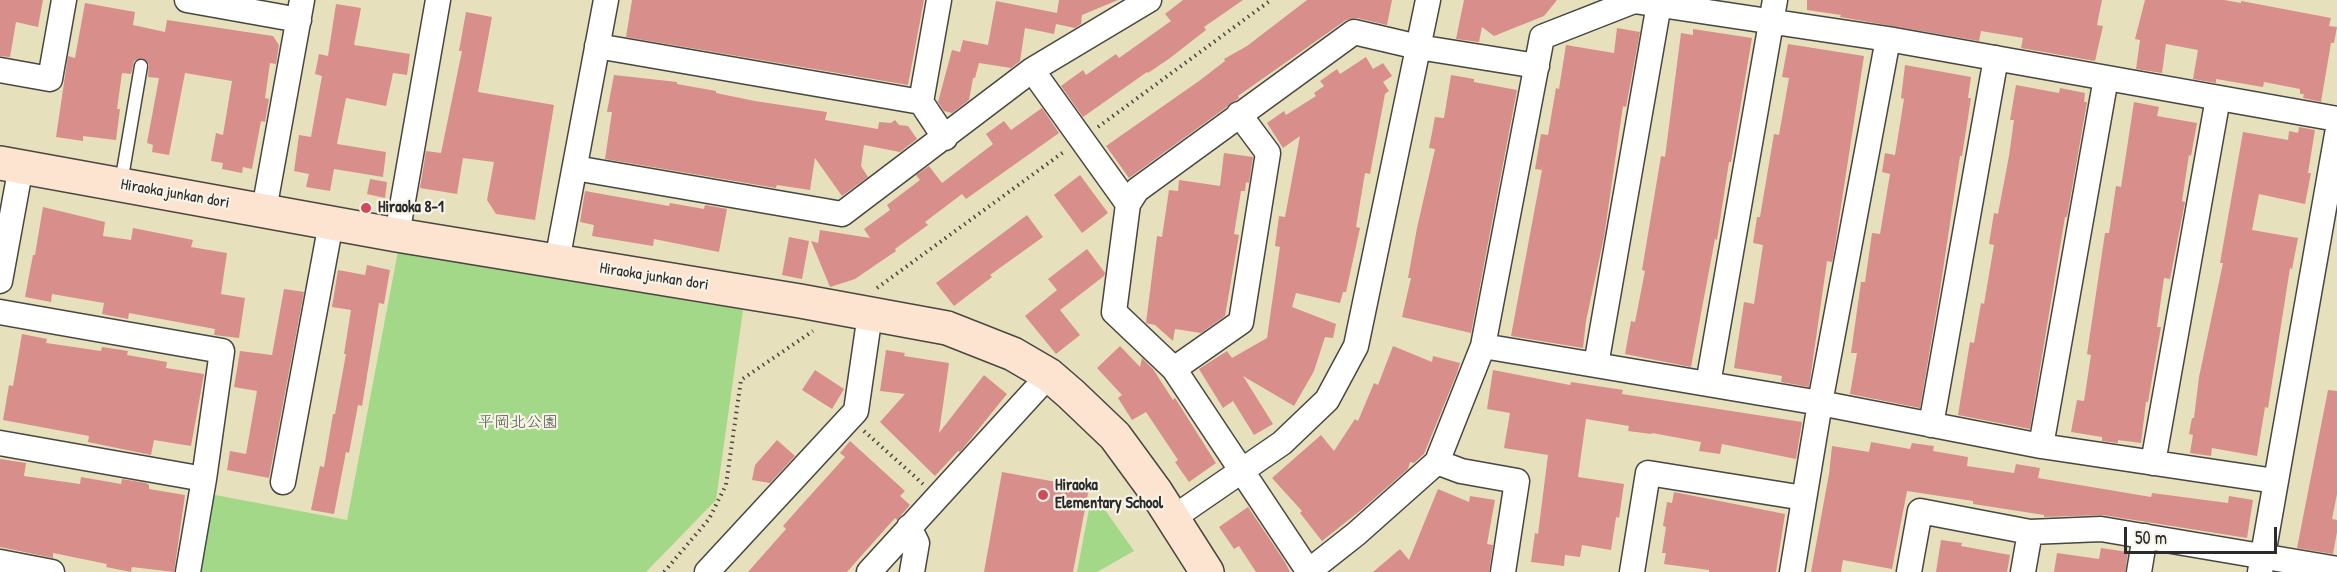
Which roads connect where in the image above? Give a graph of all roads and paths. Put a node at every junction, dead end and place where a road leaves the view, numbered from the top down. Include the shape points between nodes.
1 (64, 0) edge
2 (187, 0) edge
3 (438, 0) edge
4 (606, 0) edge
5 (939, 0) edge
6 (1149, 0) edge
7 (1428, 0) edge
8 (1659, 4) junction
9 (300, 10) edge
10 (1773, 11) edge
11 (1888, 39) junction
12 (597, 46) junction
13 (1418, 47) junction
14 (1996, 58) junction
15 (141, 66) dead end
16 (1537, 66) junction
17 (0, 70) edge
18 (1032, 70) junction
19 (2106, 78) junction
20 (2218, 98) junction
21 (921, 102) junction
22 (1239, 114) junction
23 (2337, 119) edge
24 (2337, 134) edge
25 (945, 138) junction
26 (10, 165) edge
27 (575, 168) junction
28 (121, 184) junction
29 (1128, 204) junction
30 (2331, 208) edge
31 (264, 210) junction
32 (331, 223) junction
33 (397, 235) junction
34 (557, 261) junction
35 (0, 281) edge
36 (0, 312) edge
37 (870, 314) junction
38 (813, 331) dead end
39 (1483, 346) junction
40 (1596, 365) junction
41 (1174, 369) junction
42 (1049, 375) junction
43 (1708, 384) junction
44 (1820, 403) junction
45 (850, 418) junction
46 (1931, 425) junction
47 (0, 443) edge
48 (2042, 446) junction
49 (1437, 462) junction
50 (2153, 463) junction
51 (1241, 470) junction
52 (204, 479) junction
53 (2276, 480) junction
54 (283, 482) dead end
55 (937, 497) junction
56 (1804, 498) junction
57 (1173, 519) junction
58 (909, 527) junction
59 (2030, 532) junction
60 (2145, 536) junction
61 (0, 562) edge
62 (2261, 564) edge
63 (2337, 569) edge
64 (1309, 571) edge
65 (52, 572) edge
66 (188, 572) edge
67 (664, 572) edge
68 (707, 572) edge
69 (869, 572) edge
70 (912, 572) edge
71 (1207, 572) edge
72 (1503, 572) edge
73 (1632, 572) edge
74 (1792, 572) edge
75 (1909, 572) edge
76 (2023, 572) edge
77 (2139, 572) edge

1 - 17 street via 50,79
2 - 9 street
3 - 33 street
4 - 12 street
5 - 21 street
6 - 18 street
7 - 13 street
8 - 10 street
8 - 16 street via 1634,1 1542,37
8 - 40 street
9 - 31 street
10 - 11 street
10 - 43 street
11 - 14 street
11 - 44 street
12 - 21 street
12 - 27 street
13 - 16 street
13 - 22 street via 1354,32
13 - 51 street via 1356,346 1327,400 1282,443
14 - 19 street
14 - 46 street
15 - 28 lane
16 - 39 street
18 - 25 street
18 - 29 street
19 - 20 street
19 - 48 street
20 - 23 street
20 - 50 street
21 - 25 street
22 - 29 street via 1137,190
22 - 41 street via 1268,153 1241,322
24 - 30 street
25 - 27 street via 842,214
26 - 28 street, Hiraoka junkan dori
26 - 35 street
27 - 34 street
28 - 31 street, Hiraoka junkan dori
29 - 41 street via 1114,312
30 - 53 street
31 - 32 street, Hiraoka junkan dori
32 - 33 street, Hiraoka junkan dori
32 - 54 street
33 - 34 street, Hiraoka junkan dori
34 - 37 street, Hiraoka junkan dori
36 - 52 street via 222,351
37 - 42 street, Hiraoka junkan dori via 947,328 1013,354
37 - 45 street via 856,411
38 - 67 path via 741,380 726,485 710,519
39 - 40 street
39 - 49 street
40 - 43 street
41 - 51 street
42 - 55 street
42 - 57 street, Hiraoka junkan dori via 1115,436
43 - 44 street
44 - 46 street
44 - 56 street
45 - 55 path
45 - 68 street
46 - 48 street
47 - 52 street
48 - 50 street
49 - 64 street
49 - 72 street via 1461,471 1517,481
50 - 53 street
51 - 57 street
51 - 64 street
52 - 66 street
53 - 62 street
55 - 58 street
56 - 73 street via 1648,472
56 - 74 street
57 - 71 street, Hiraoka junkan dori
58 - 69 street
58 - 70 street via 917,543
59 - 60 street via 2101,529
59 - 75 street via 1920,511
59 - 76 street
60 - 62 street
60 - 77 street
61 - 65 street
62 - 63 street

